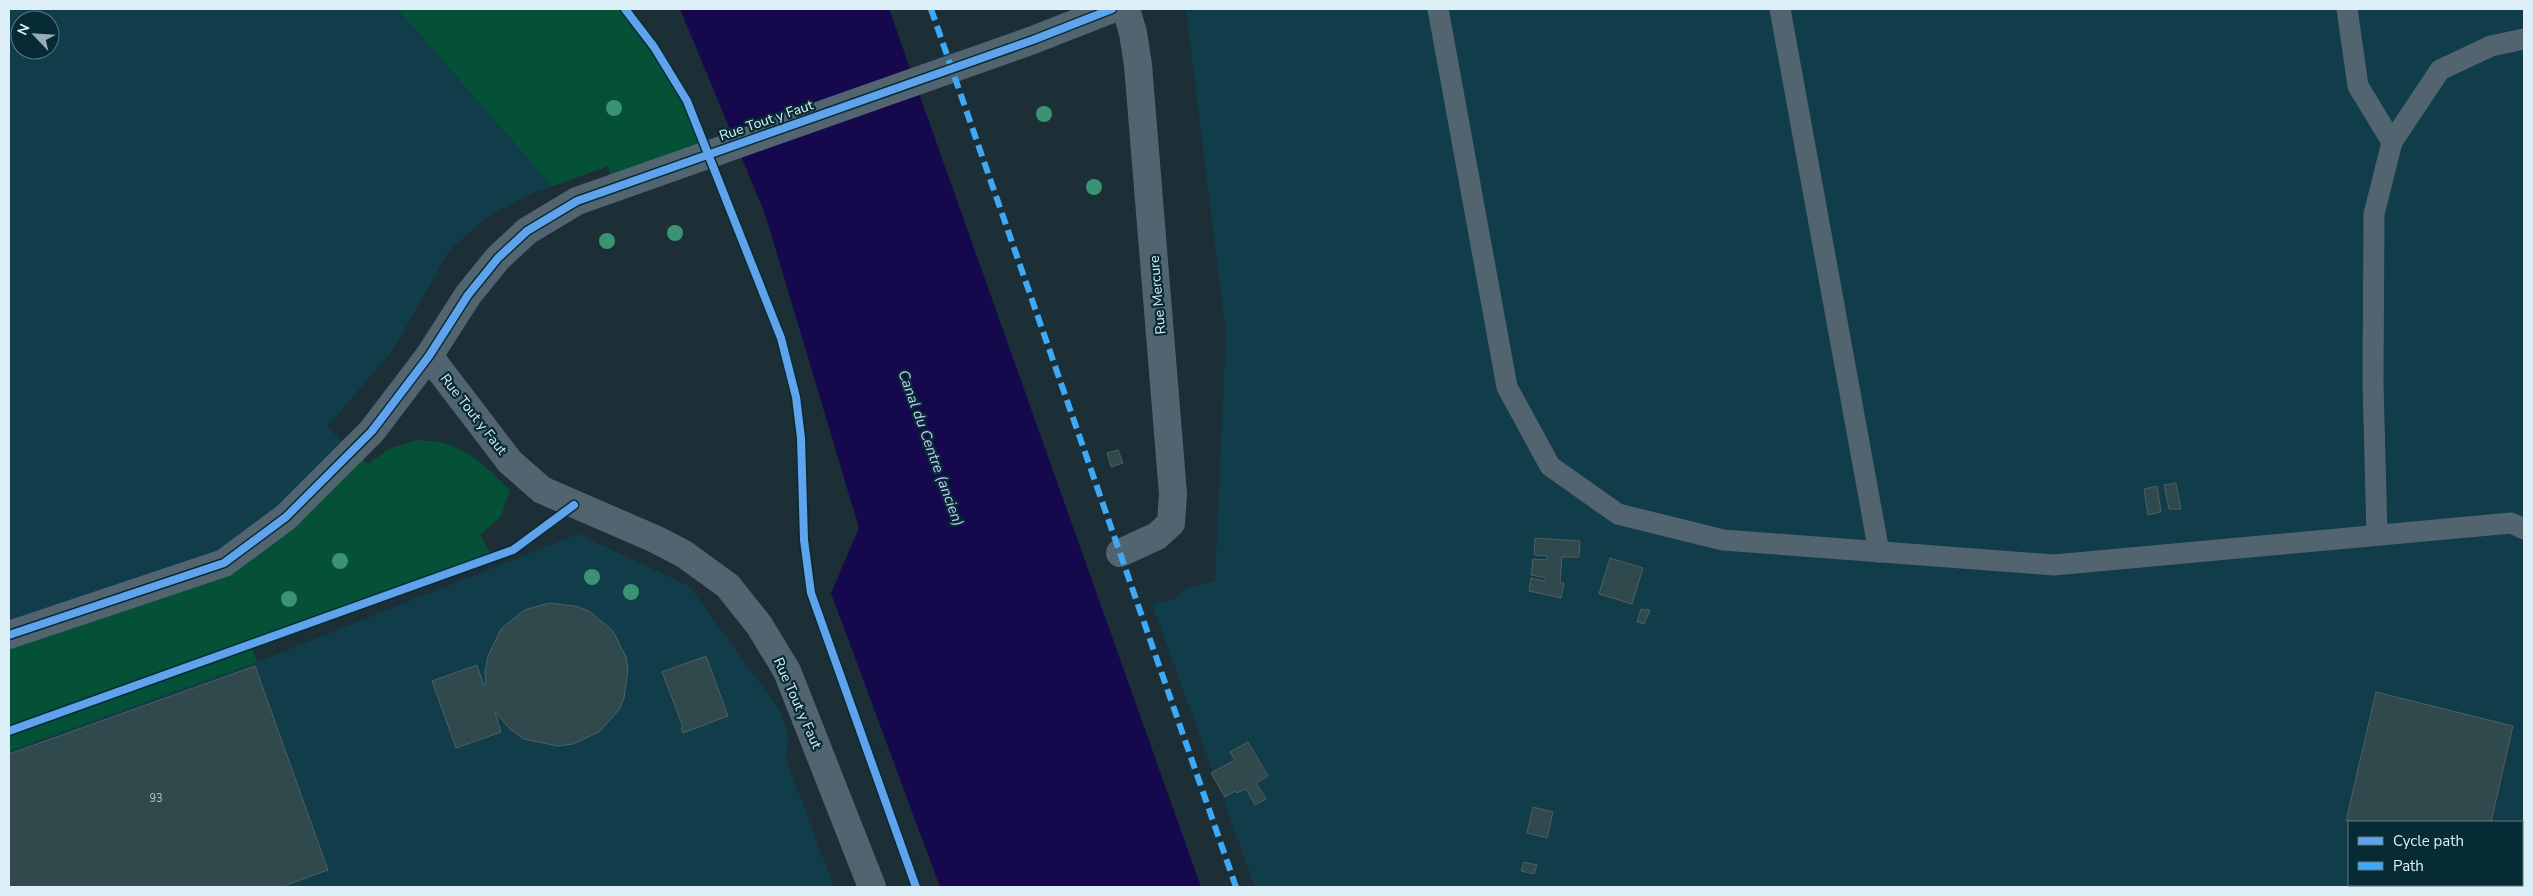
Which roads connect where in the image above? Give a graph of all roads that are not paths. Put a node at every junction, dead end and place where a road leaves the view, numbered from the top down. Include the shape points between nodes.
1 (1112, 9) edge
2 (1126, 9) edge
3 (1438, 9) edge
4 (1780, 9) edge
5 (2347, 9) edge
6 (2524, 39) edge
7 (2392, 142) junction
8 (429, 356) junction
9 (2524, 529) edge
10 (2377, 535) junction
11 (1120, 552) dead end
12 (1878, 552) junction
13 (9, 635) edge
14 (872, 887) edge

1 - 8 street, Rue Tout y Faut via 577,201 527,231 498,258
2 - 11 street, Rue Mercure via 1138,65 1173,494 1170,523 1157,536
3 - 12 lane via 1507,387 1550,466 1618,514 1723,540
4 - 12 lane
5 - 7 lane via 2358,86
6 - 7 lane via 2491,46 2440,70
7 - 10 lane via 2374,214 2373,382
8 - 13 street via 366,438 286,517 224,563
8 - 14 street, Rue Tout y Faut via 510,462 542,490 655,539 684,554 728,586 759,624 787,671
9 - 10 lane via 2511,523
10 - 12 lane via 2054,565

